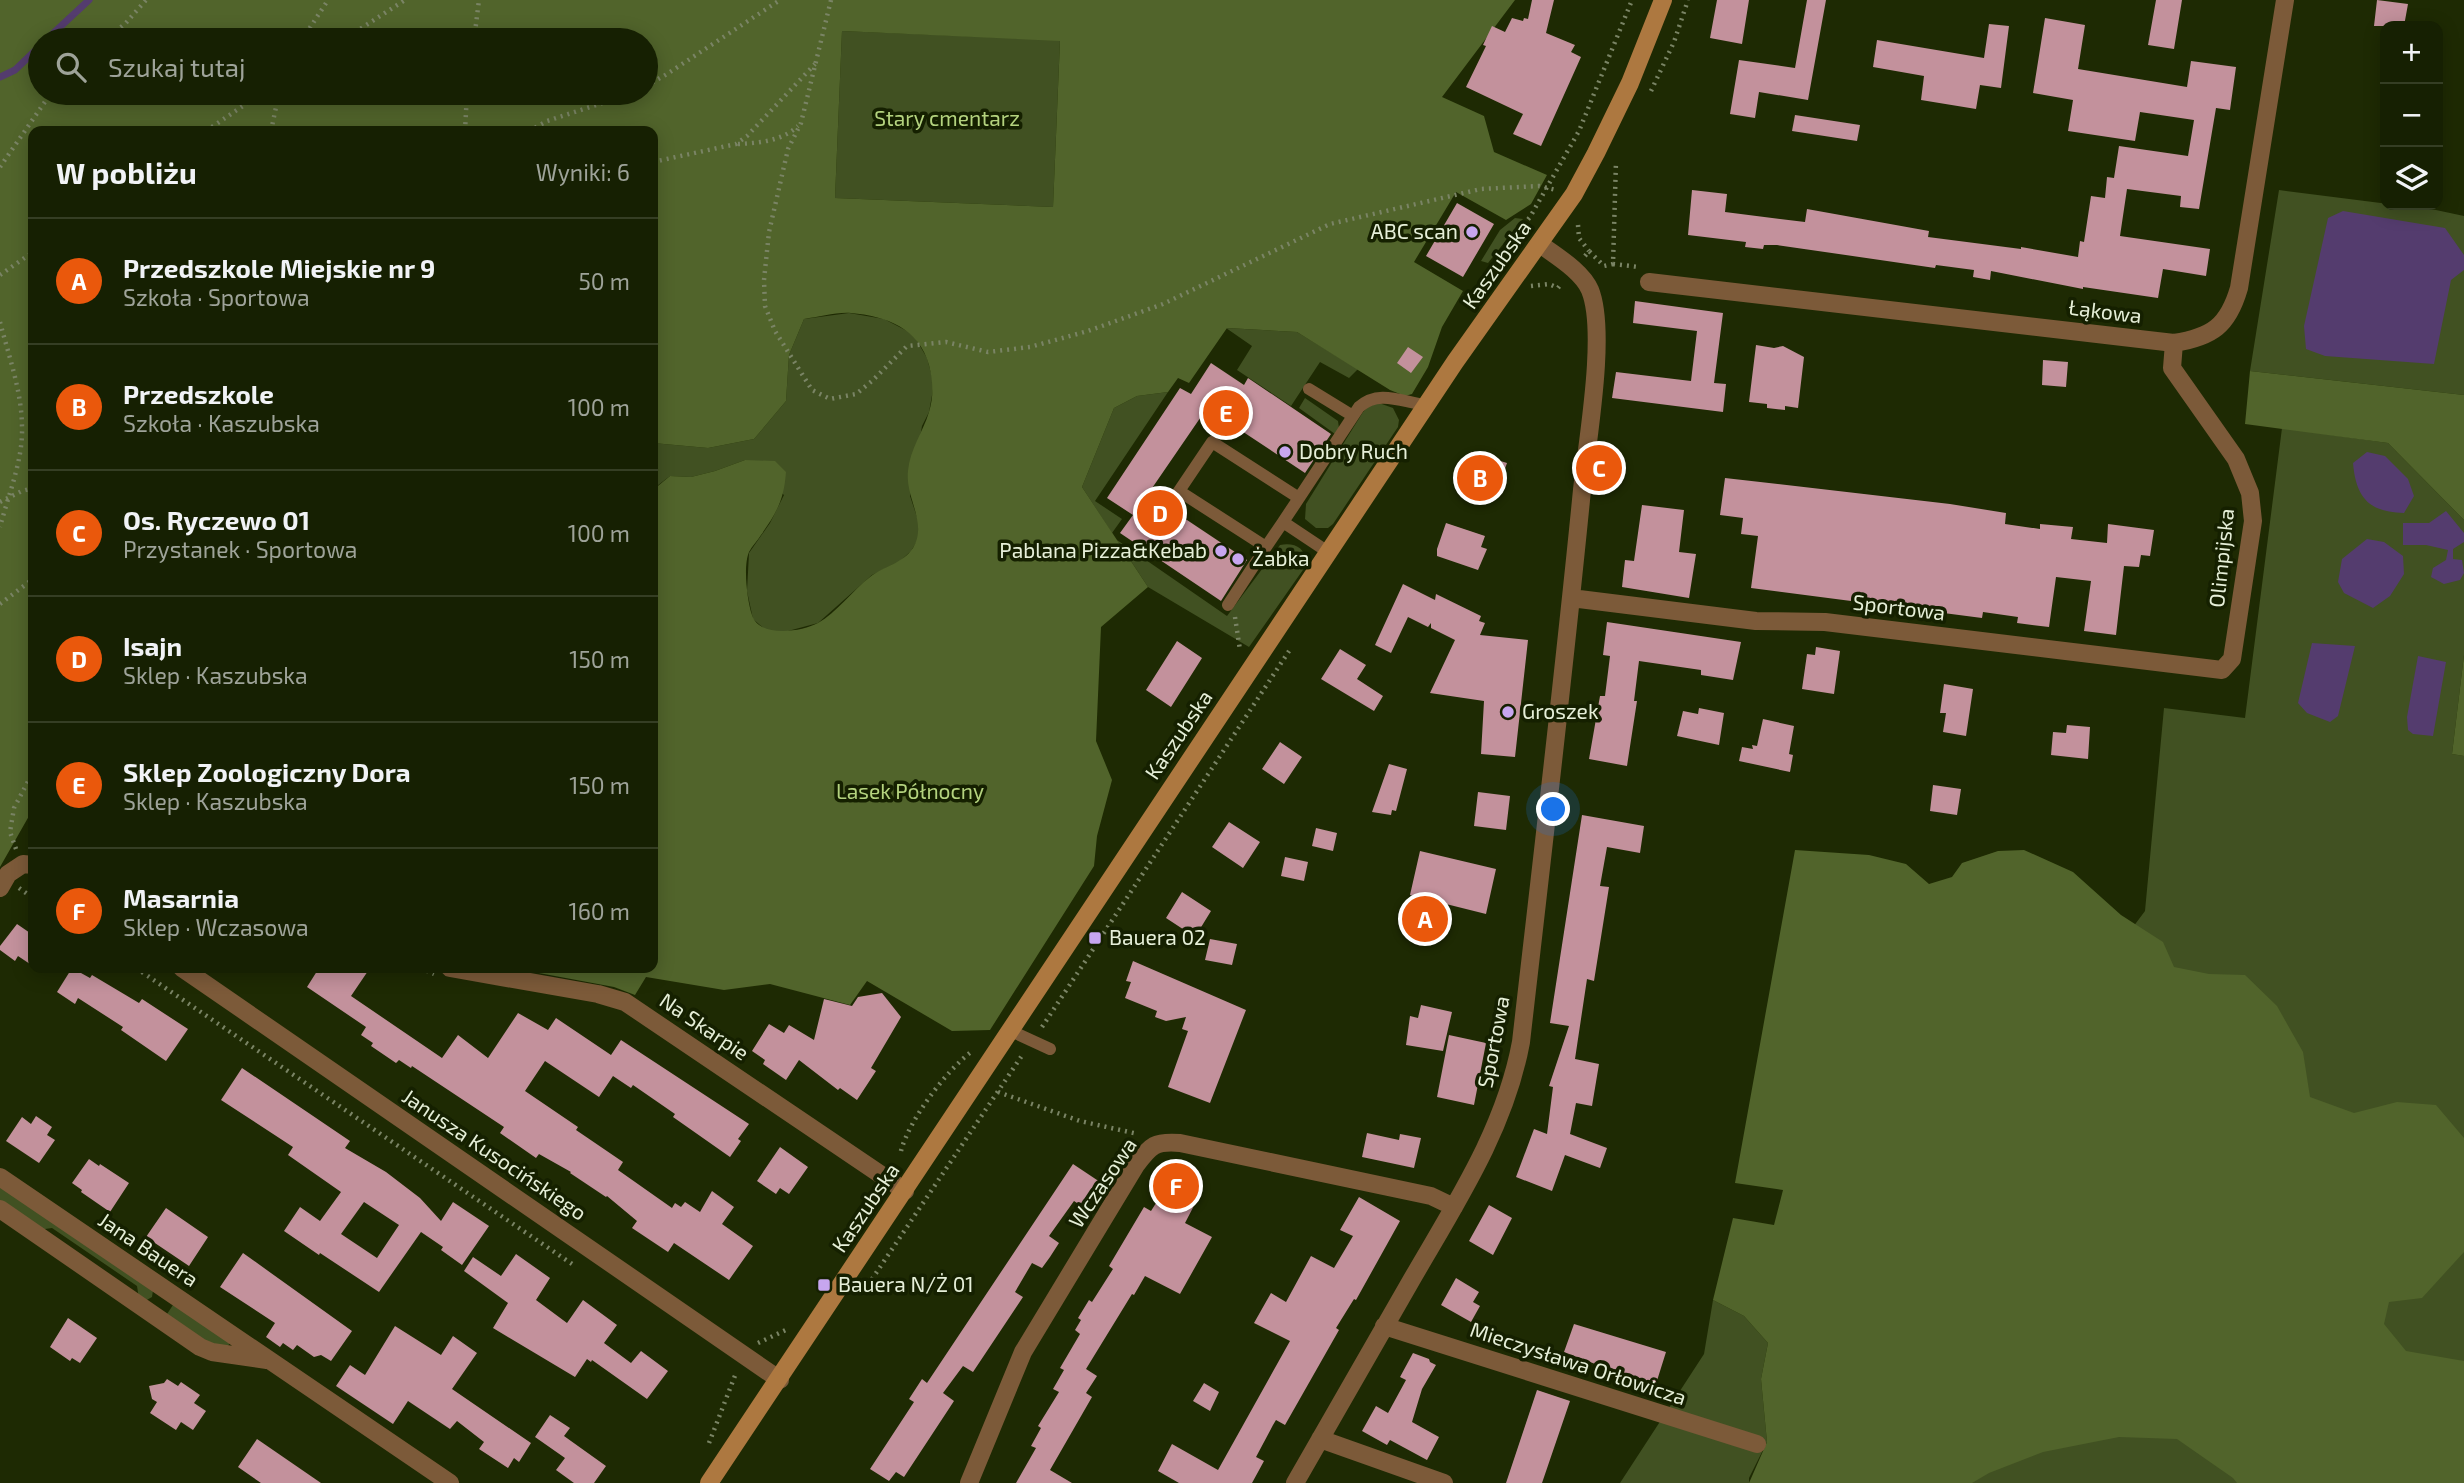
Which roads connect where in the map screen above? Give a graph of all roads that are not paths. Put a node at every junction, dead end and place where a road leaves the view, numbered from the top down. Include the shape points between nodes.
1 (1663, 0) edge
2 (2285, 0) edge
3 (1540, 244) junction
4 (1647, 275) road end
5 (2174, 343) junction
6 (1309, 388) dead end
7 (1426, 405) junction
8 (1353, 416) junction
9 (1299, 498) junction
10 (1283, 523) junction
11 (1266, 547) junction
12 (1328, 552) junction
13 (1571, 598) junction
14 (1228, 605) dead end
15 (2222, 670) joint
16 (28, 864) edge
17 (0, 888) edge
18 (189, 973) edge
19 (454, 973) edge
20 (1011, 1031) junction
21 (1050, 1049) dead end
22 (0, 1177) edge
23 (905, 1191) junction
24 (1454, 1207) junction
25 (0, 1209) edge
26 (169, 1291) junction
27 (153, 1315) junction
28 (1384, 1326) junction
29 (271, 1360) junction
30 (780, 1380) junction
31 (1320, 1439) junction
32 (1757, 1444) dead end
33 (450, 1483) edge
34 (709, 1483) edge
35 (970, 1483) edge
36 (1295, 1483) edge
37 (1444, 1483) edge

1 - 3 main road, Kaszubska via 1596,153
2 - 5 street, Łąkowa via 2234,306 2212,332
3 - 7 main road, Kaszubska via 1524,281
3 - 13 street, Sportowa via 1589,288 1596,321
4 - 5 street, Łąkowa
5 - 15 street, Olimpijska via 2172,368 2236,459 2250,493 2253,521 2232,659
6 - 8 lane
7 - 8 lane via 1380,396 1366,400
7 - 12 main road, Kaszubska
8 - 9 lane
9 - 10 lane
9 - 11 lane via 1212,442 1179,491
10 - 11 lane
10 - 12 lane
11 - 14 lane
12 - 20 main road, Kaszubska
13 - 15 street, Sportowa via 1756,621 1825,622
13 - 24 street, Sportowa via 1515,1076 1502,1113
16 - 17 street via 8,874
18 - 30 street, Janusza Kusocińskiego
19 - 23 street, Na Skarpie via 625,1002
20 - 21 lane
20 - 23 main road, Kaszubska
22 - 26 street, Jana Bauera
23 - 30 main road, Kaszubska
24 - 28 street, Sportowa
24 - 35 street, Wczasowa via 1431,1196 1180,1143 1152,1146 1023,1352
25 - 27 street, Jana Bauera
26 - 27 street
26 - 29 street, Jana Bauera
27 - 29 street, Jana Bauera via 212,1352
28 - 31 street, Sportowa
28 - 32 street, Mieczysława Orłowicza
29 - 33 street, Jana Bauera
30 - 34 main road, Kaszubska
31 - 36 street, Sportowa
31 - 37 street

